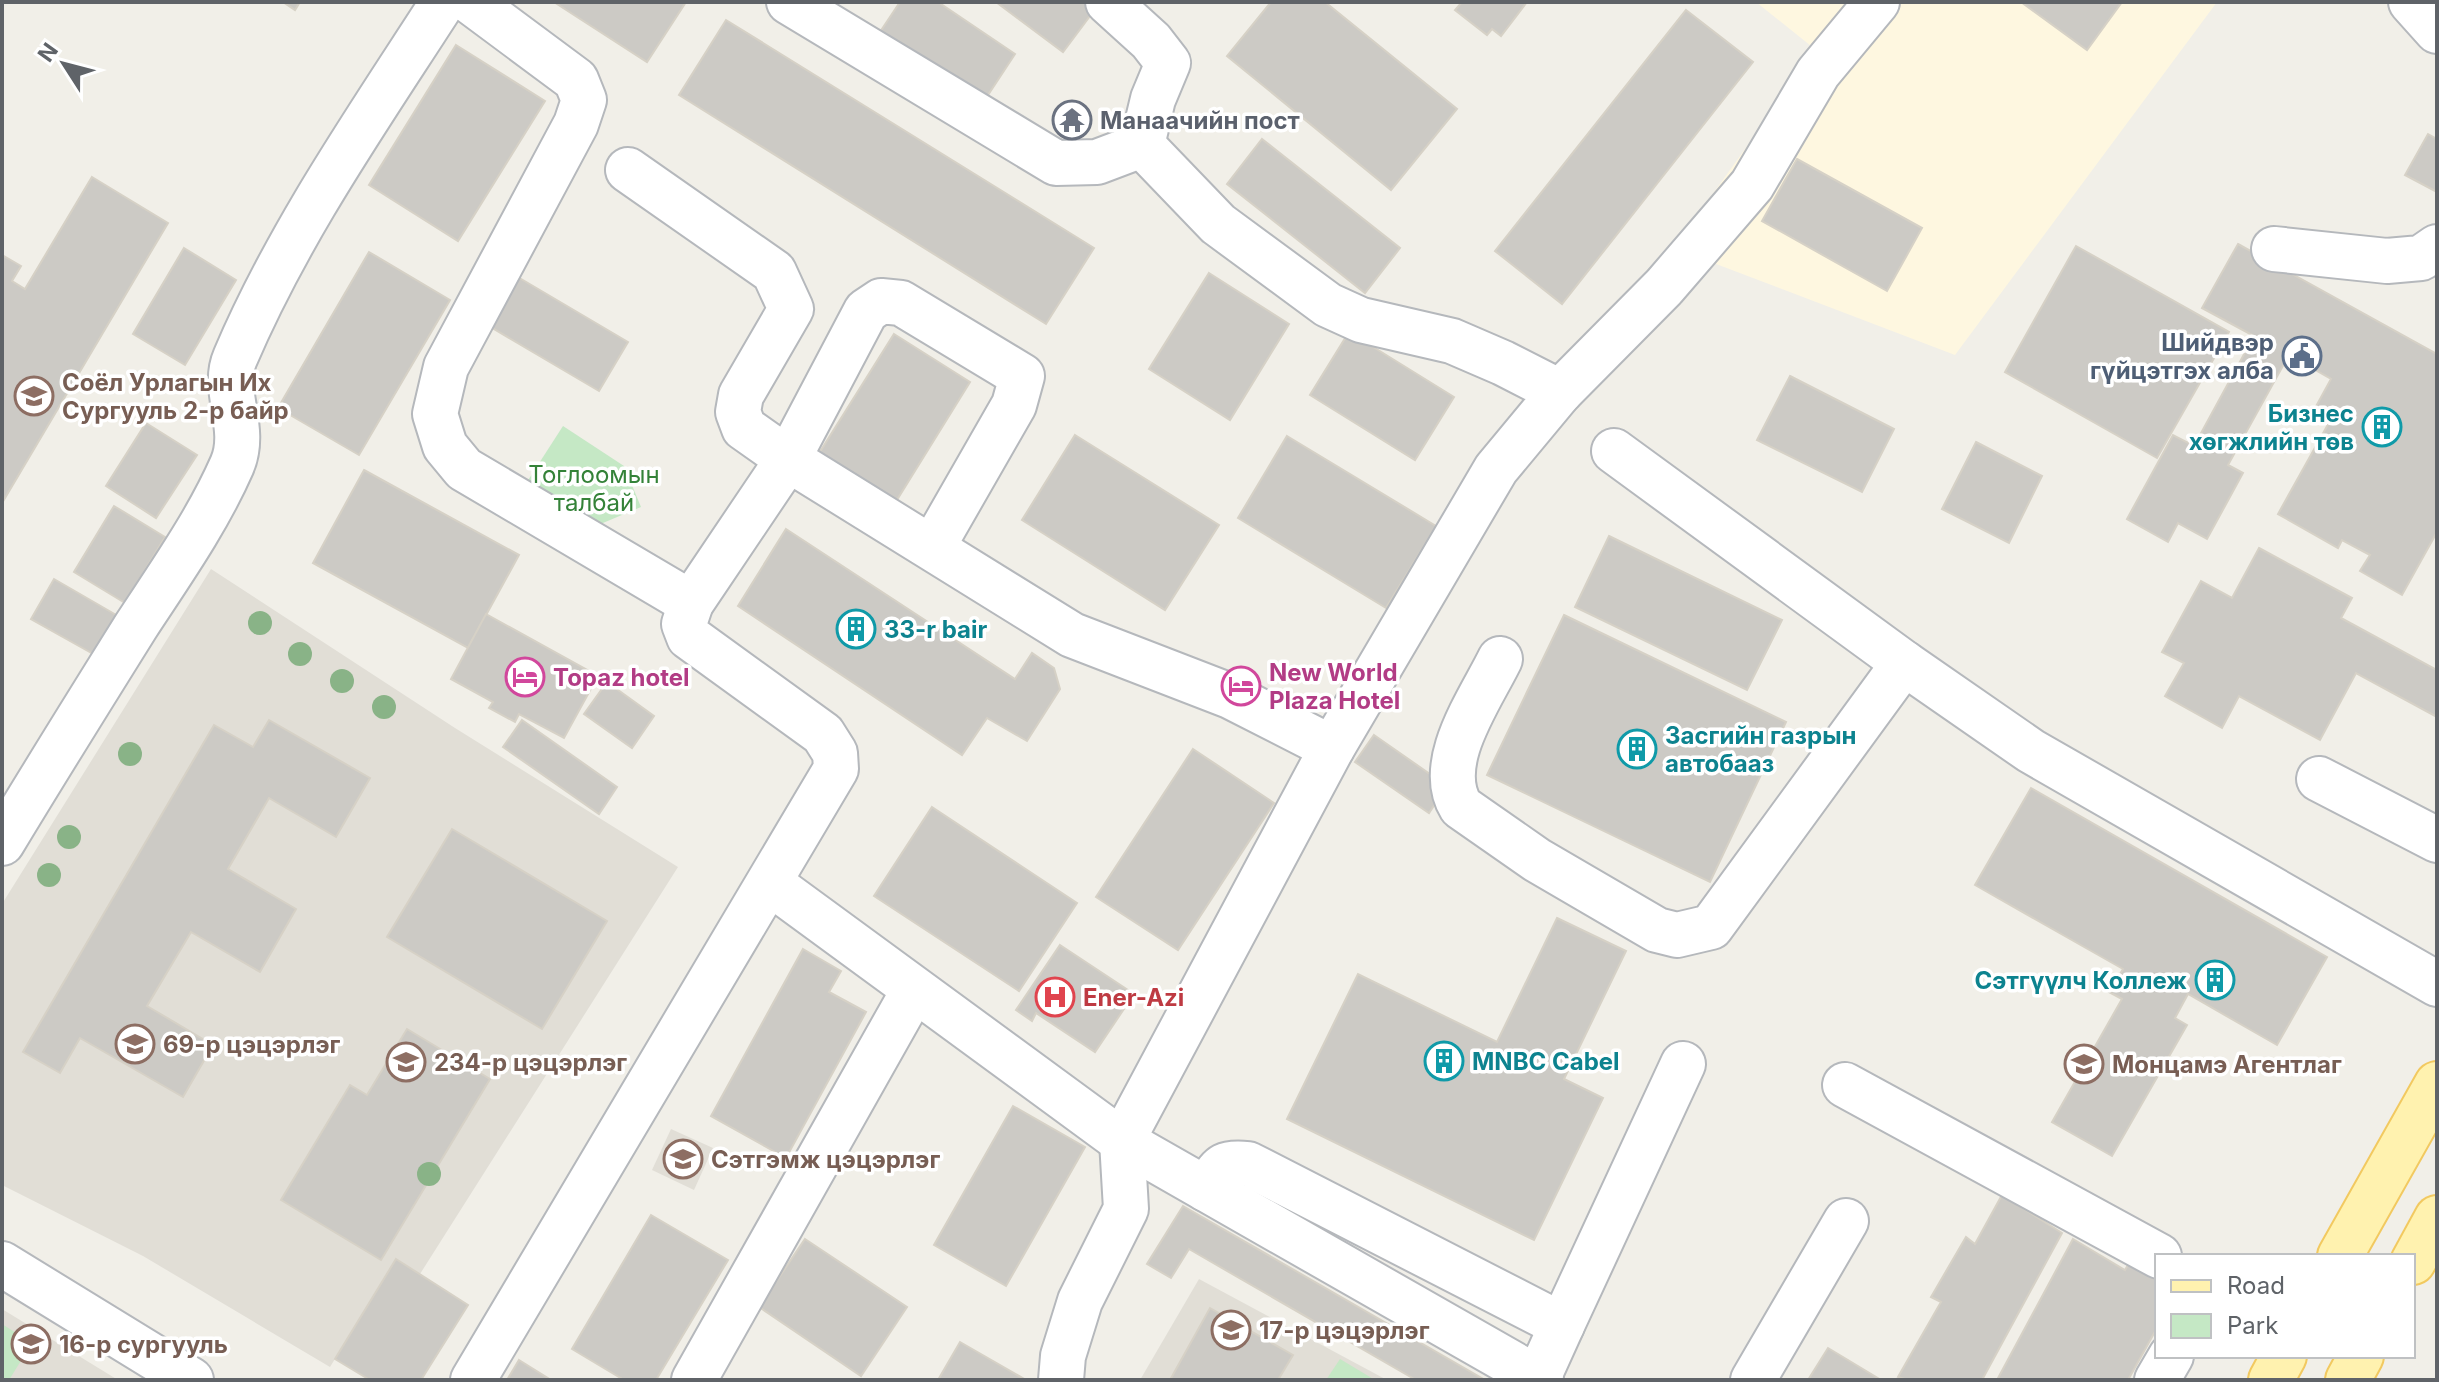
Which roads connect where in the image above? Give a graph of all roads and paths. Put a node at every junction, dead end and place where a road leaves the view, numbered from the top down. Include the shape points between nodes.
1 (443, 2) edge
2 (471, 2) edge
3 (789, 2) edge
4 (1108, 2) edge
5 (1877, 2) edge
6 (2411, 2) edge
7 (2437, 31) edge
8 (1142, 145) junction
9 (628, 170) dead end
10 (2437, 247) edge
11 (2274, 249) dead end
12 (1560, 392) junction
13 (1614, 451) dead end
14 (788, 459) junction
15 (932, 548) junction
16 (691, 603) junction
17 (1500, 659) dead end
18 (1904, 663) junction
19 (1332, 748) junction
20 (2319, 779) dead end
21 (2437, 840) edge
22 (2, 843) edge
23 (770, 883) junction
24 (2437, 984) edge
25 (914, 990) junction
26 (1683, 1064) dead end
27 (2437, 1084) edge
28 (1845, 1085) dead end
29 (1122, 1141) junction
30 (1206, 1189) junction
31 (1846, 1221) dead end
32 (2436, 1221) edge
33 (2155, 1254) edge
34 (2341, 1254) edge
35 (2415, 1258) edge
36 (2, 1264) edge
37 (1562, 1325) junction
38 (2170, 1358) edge
39 (2282, 1358) edge
40 (2360, 1358) edge
41 (1540, 1379) edge
42 (191, 1380) edge
43 (473, 1380) edge
44 (694, 1380) edge
45 (1061, 1380) edge
46 (1753, 1380) edge
47 (2157, 1380) edge
48 (2271, 1380) edge
49 (2348, 1380) edge

1 - 22 street via 295,235 232,362 240,439 203,521
2 - 16 street via 576,80 584,100 446,367 435,414 445,446 464,469
3 - 8 street via 1056,163 1097,162
4 - 8 street via 1168,63
5 - 12 street via 1818,73 1752,185 1664,287
6 - 7 street
8 - 12 street via 1218,224 1328,305 1361,320 1452,341
9 - 14 street via 774,272 791,309 741,395 738,412 744,428
10 - 11 street via 2421,258 2387,261
12 - 19 street via 1496,469
13 - 18 street
14 - 15 street
14 - 15 street via 866,311 881,301 901,303 1022,376 1014,405
14 - 16 street
15 - 19 street via 1072,635 1230,696
16 - 23 street via 684,624 689,637 823,734 835,753 836,769
17 - 18 street via 1453,761 1451,779 1461,807 1537,860 1657,930 1677,935 1711,927 1725,912
18 - 24 street via 2031,751
19 - 29 street
20 - 21 street
23 - 25 street
23 - 43 street
25 - 29 street
25 - 44 street
26 - 37 street
27 - 34 main road
28 - 33 street
29 - 30 street
29 - 45 street via 1126,1209 1080,1301
30 - 37 street via 1223,1164 1248,1164
30 - 41 street
31 - 46 street
32 - 35 main road
36 - 42 street
37 - 41 street
38 - 47 street
39 - 48 main road
40 - 49 main road

